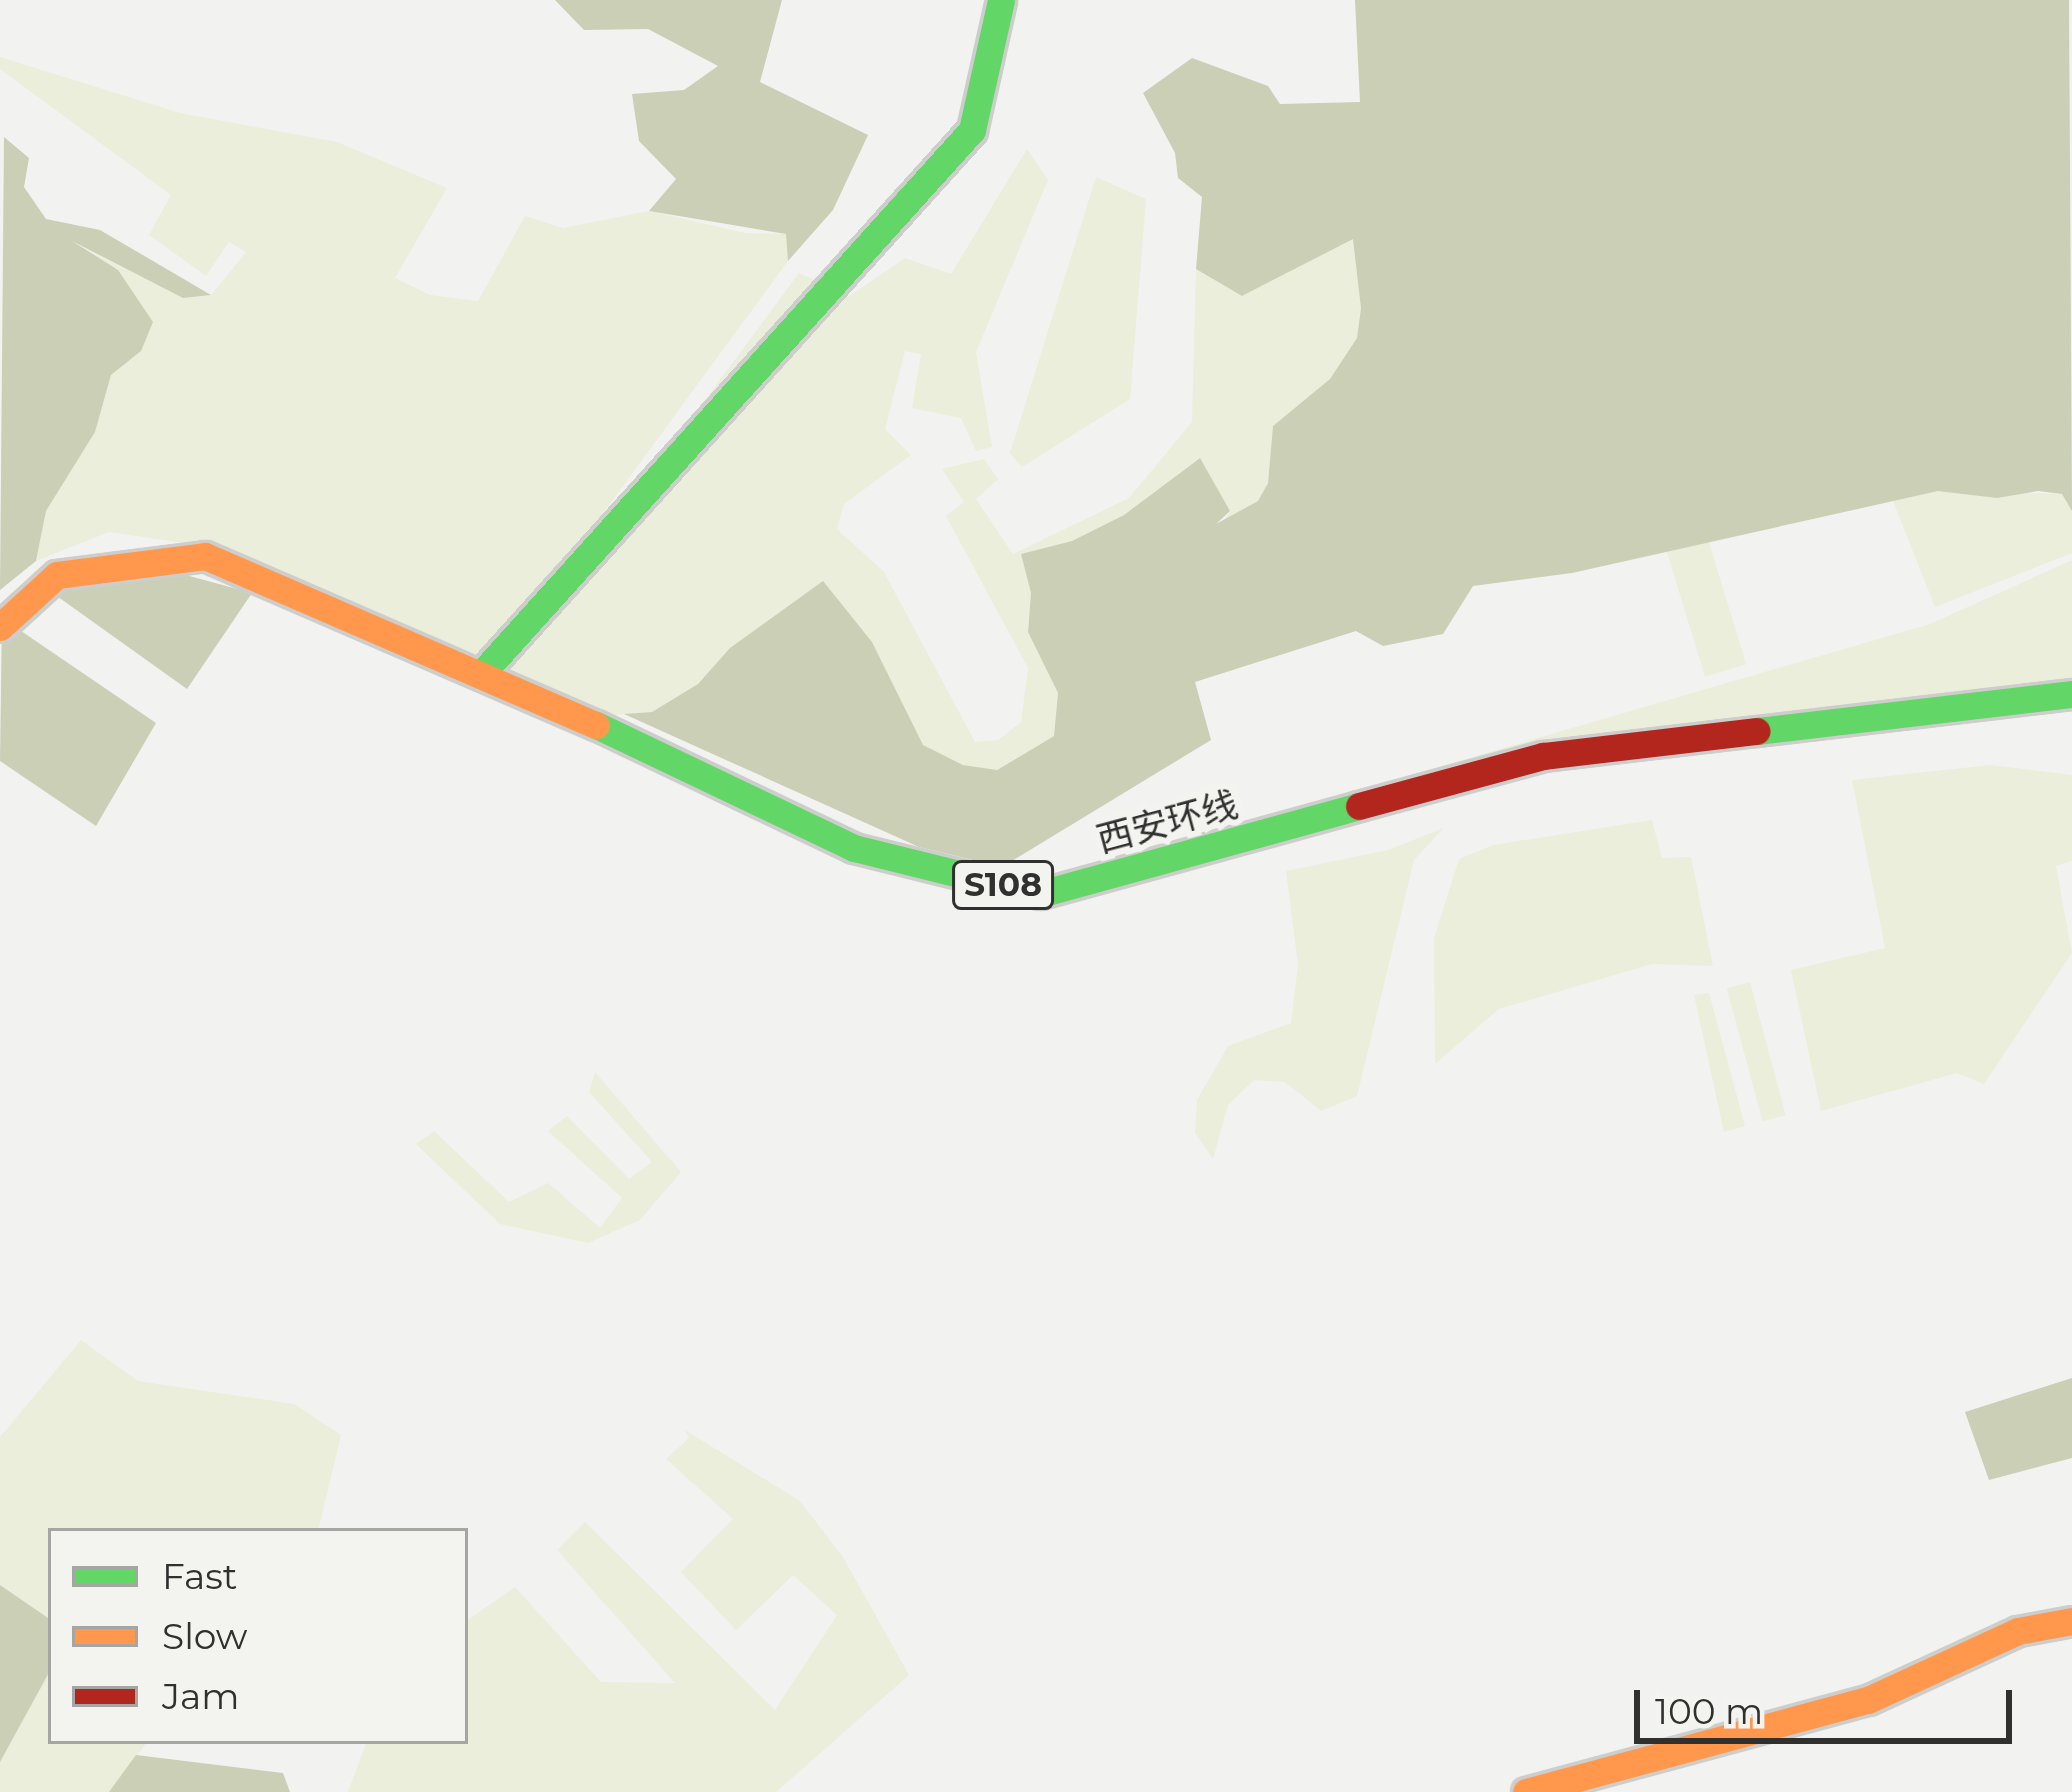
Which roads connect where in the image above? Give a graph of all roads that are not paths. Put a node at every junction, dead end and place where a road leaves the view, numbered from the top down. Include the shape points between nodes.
1 (1001, 0) edge
2 (0, 627) edge
3 (483, 672) junction
4 (2072, 694) edge
5 (2072, 1621) edge
6 (1526, 1792) edge

1 - 3 main road via 972,130
2 - 3 main road, 西安环线 / S108 via 57,575 205,556
3 - 4 main road, 西安环线 / S108 via 854,848 1040,894 1543,756
5 - 6 main road via 2018,1631 1868,1700

